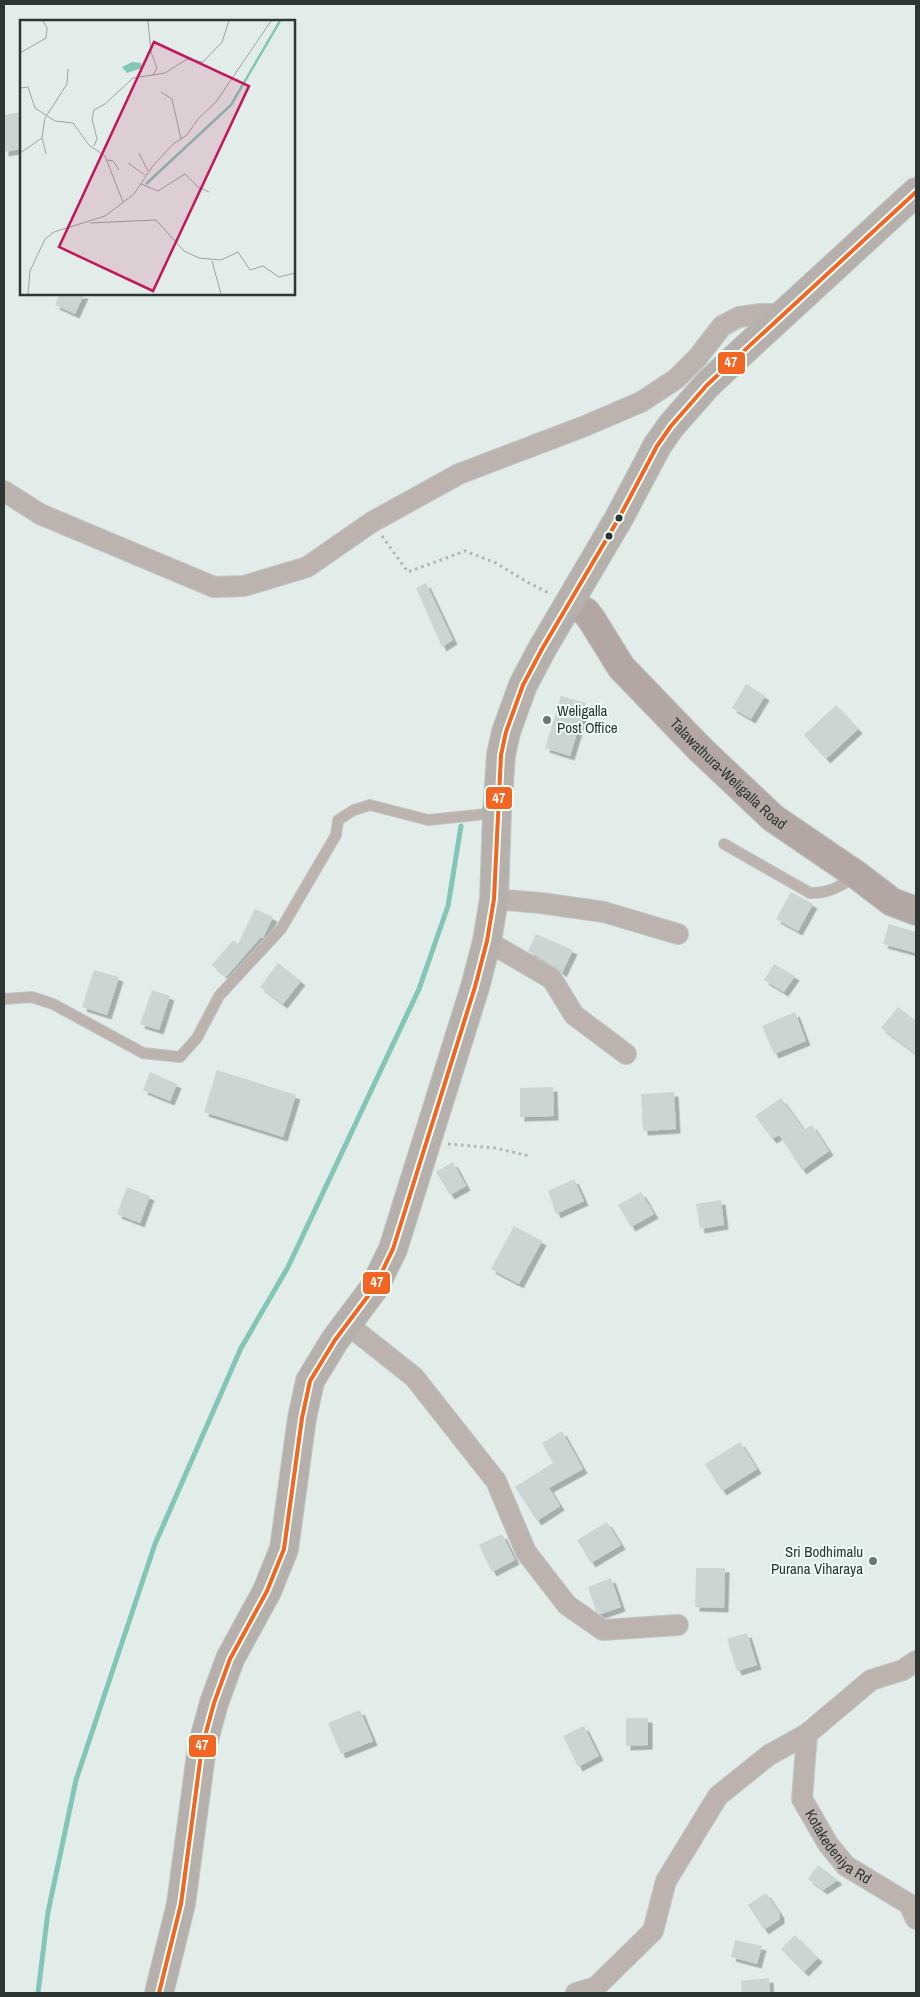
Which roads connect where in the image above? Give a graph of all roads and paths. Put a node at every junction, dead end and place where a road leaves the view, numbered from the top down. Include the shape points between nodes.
1 (916, 192) edge
2 (781, 314) junction
3 (4, 491) edge
4 (372, 522) junction
5 (570, 603) junction
6 (497, 813) junction
7 (724, 844) dead end
8 (858, 876) junction
9 (494, 899) junction
10 (916, 912) edge
11 (678, 934) dead end
12 (487, 941) junction
13 (4, 999) edge
14 (626, 1054) dead end
15 (428, 1140) junction
16 (529, 1156) dead end
17 (347, 1324) junction
18 (678, 1625) dead end
19 (916, 1661) edge
20 (807, 1734) junction
21 (916, 1919) edge
22 (159, 1993) edge
23 (576, 1993) edge

1 - 2 highway
2 - 4 street via 739,317 722,326 676,379 641,402 459,474
2 - 5 highway via 707,385 670,426
3 - 4 street via 40,514 214,587 244,586 307,568
4 - 5 path via 408,572 465,551 496,563
5 - 6 highway via 542,649 514,706 501,755
5 - 8 street, Talawathura-Weligalla Road via 586,612 621,667 773,818
6 - 9 highway
6 - 13 lane via 428,820 370,804 338,820 336,835 281,930 219,996 197,1038 180,1057 143,1053 53,1004 32,997
7 - 8 lane via 810,893 831,891
8 - 10 street, Talawathura-Weligalla Road via 892,902
9 - 11 street via 604,912
9 - 12 highway
12 - 14 street via 552,979 574,1015
12 - 15 highway
15 - 16 path via 495,1148
15 - 17 highway via 384,1270 364,1304
17 - 18 street via 414,1377 496,1481 526,1552 567,1604 603,1630
17 - 22 highway via 310,1380 284,1550 267,1590 230,1659 208,1722 181,1904
19 - 20 street via 903,1670 871,1680
20 - 21 street, Kotakedeniya Rd via 802,1799 815,1822 846,1866 909,1904
20 - 23 street via 769,1756 718,1796 666,1881 653,1931 596,1987

